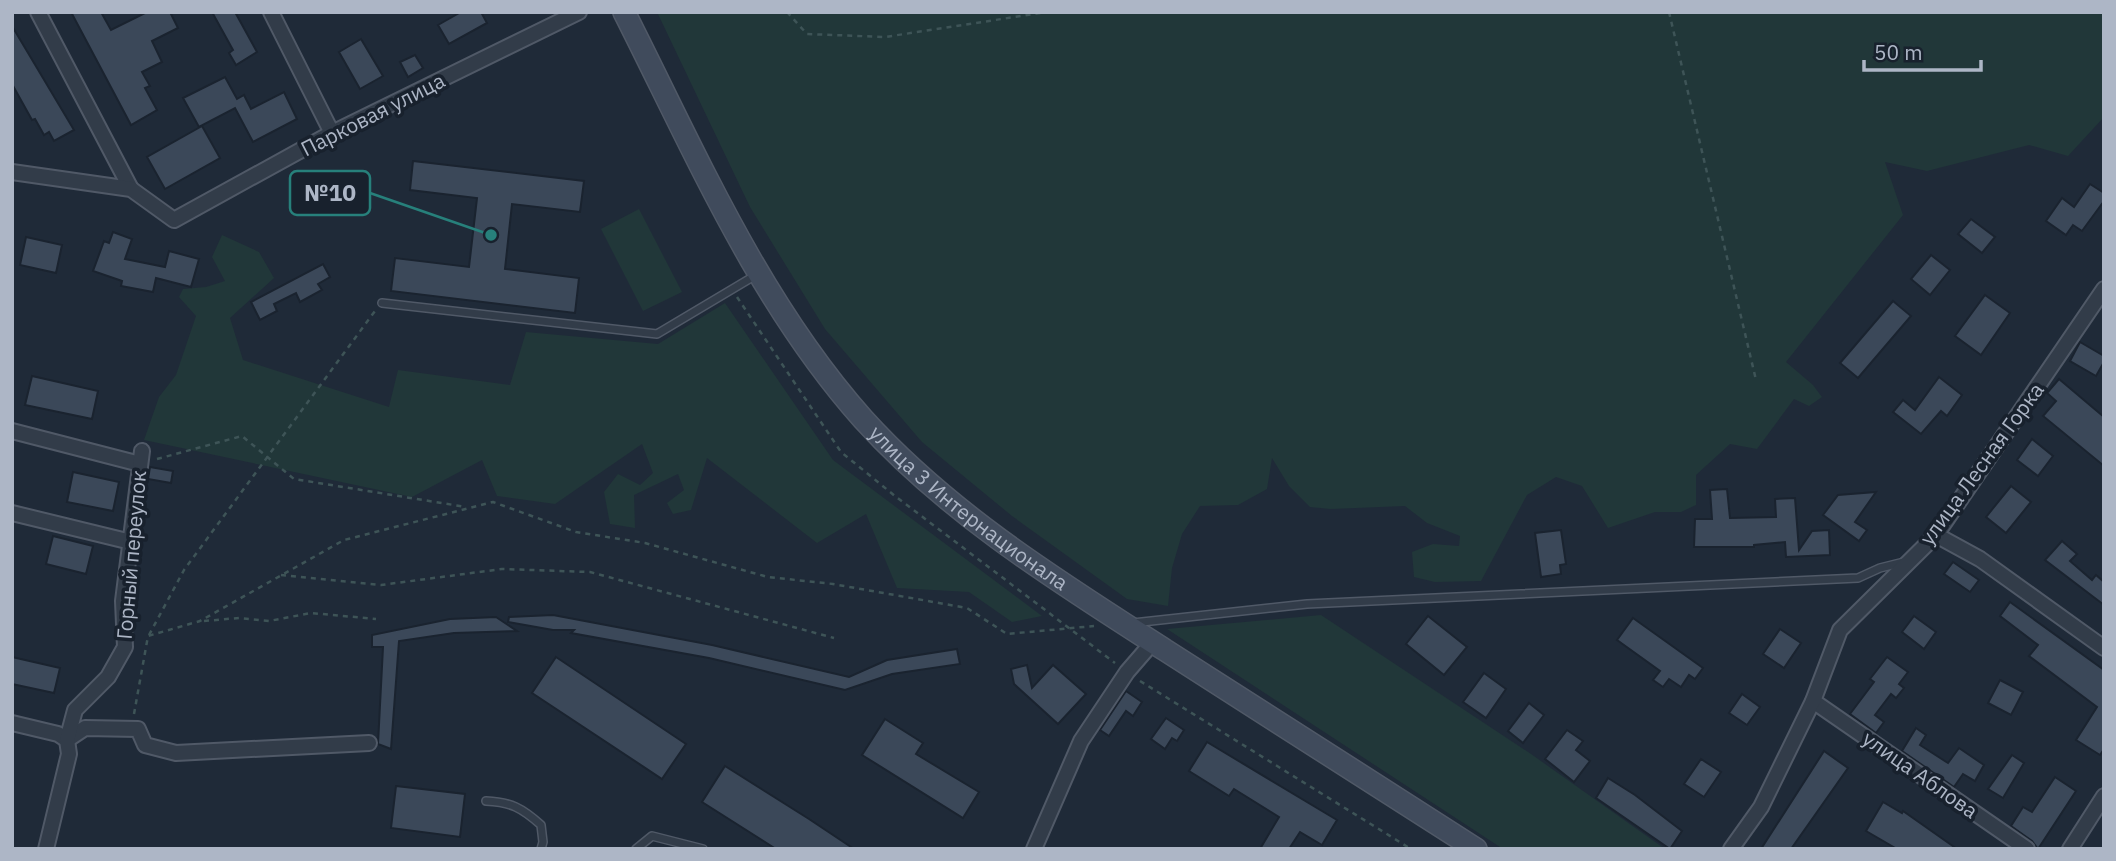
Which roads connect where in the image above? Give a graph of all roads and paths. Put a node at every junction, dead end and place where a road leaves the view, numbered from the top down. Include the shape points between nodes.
1 (38, 12) edge
2 (271, 12) edge
3 (579, 12) edge
4 (624, 12) edge
5 (787, 12) edge
6 (1047, 12) edge
7 (1669, 12) edge
8 (332, 134) junction
9 (12, 172) edge
10 (131, 189) junction
11 (760, 272) junction
12 (2104, 289) edge
13 (382, 303) joint
14 (1756, 380) dead end
15 (12, 431) edge
16 (141, 457) junction
17 (267, 457) junction
18 (469, 508) junction
19 (12, 513) edge
20 (1936, 534) junction
21 (131, 542) junction
22 (1908, 561) junction
23 (281, 575) junction
24 (376, 619) dead end
25 (200, 621) junction
26 (1125, 624) junction
27 (148, 636) junction
28 (834, 638) dead end
29 (1153, 642) junction
30 (2104, 648) edge
31 (1813, 701) junction
32 (12, 723) edge
33 (131, 729) junction
34 (68, 740) junction
35 (369, 743) dead end
36 (2104, 796) edge
37 (486, 801) dead end
38 (46, 849) edge
39 (541, 849) edge
40 (636, 849) edge
41 (703, 849) edge
42 (1034, 849) edge
43 (1476, 849) edge
44 (1731, 849) edge
45 (2027, 849) edge
46 (2070, 849) edge

1 - 10 street
2 - 8 street
3 - 8 street, Парковая улица
4 - 11 main road, улица 3 Интернационала
5 - 6 path via 807,34 885,37
7 - 14 path
8 - 10 street, Парковая улица via 174,220
9 - 10 street, Парковая улица
11 - 13 lane via 657,334
11 - 26 main road, улица 3 Интернационала via 798,336 863,419 940,494 1025,559
12 - 20 street, улица Лесная Горка
13 - 17 path
15 - 16 street
16 - 17 path via 242,436
16 - 21 street, Горный переулок
17 - 18 path via 294,479
17 - 27 path via 184,570
18 - 23 path via 344,540
18 - 26 path via 493,502 576,532 645,543 768,577 967,608 1007,634
19 - 21 street
20 - 22 street, улица Лесная Горка
20 - 30 street via 1980,559
21 - 34 street, Горный переулок via 124,601 125,647 108,677 75,710
22 - 26 lane via 1858,578 1307,604
22 - 31 street, улица Лесная Горка via 1840,630
23 - 25 path
23 - 28 path via 381,585 502,569 590,572
24 - 25 path via 311,613 269,621
25 - 27 path
26 - 29 main road, улица 3 Интернационала
27 - 33 path
29 - 42 street via 1081,741
29 - 43 main road, улица 3 Интернационала
31 - 44 street, улица Лесная Горка via 1761,807
31 - 45 street, улица Аблова
32 - 34 street
33 - 34 street via 85,728
33 - 35 street via 138,729 145,745 176,753
34 - 38 street, Горный переулок via 69,754
36 - 46 street
37 - 39 lane via 505,802 541,825
40 - 41 lane via 652,836

